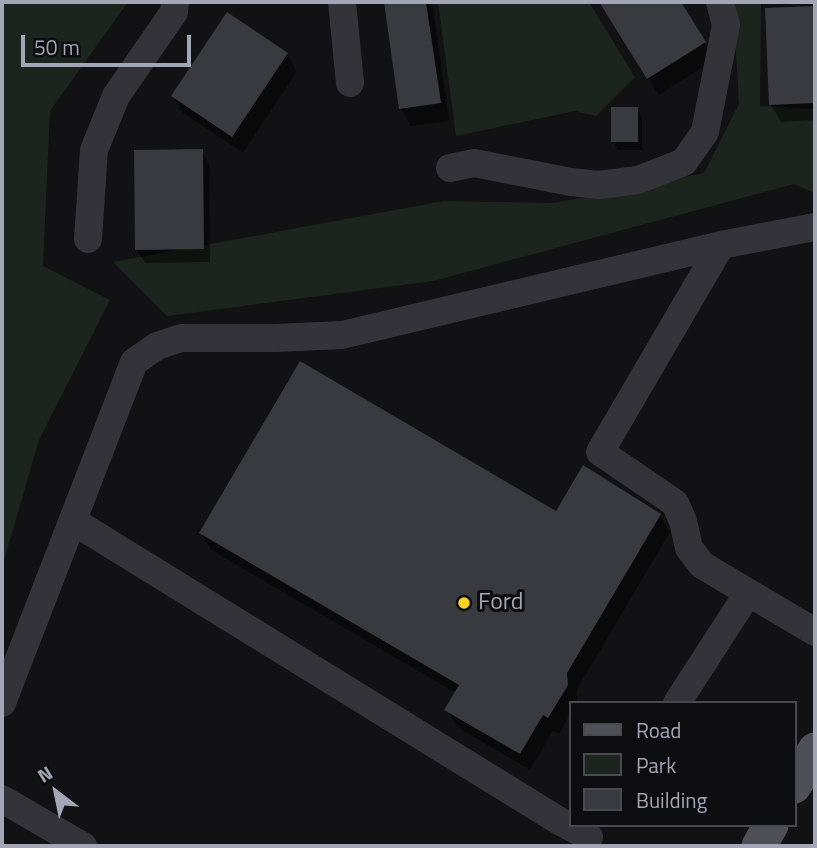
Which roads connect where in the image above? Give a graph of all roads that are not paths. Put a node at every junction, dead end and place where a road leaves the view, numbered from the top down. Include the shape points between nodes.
1 (175, 2) edge
2 (342, 2) edge
3 (720, 2) edge
4 (350, 83) dead end
5 (450, 168) dead end
6 (815, 227) edge
7 (88, 239) dead end
8 (720, 245) junction
9 (72, 521) junction
10 (748, 593) junction
11 (815, 632) edge
12 (678, 701) edge
13 (2, 703) edge
14 (815, 750) edge
15 (796, 783) edge
16 (2, 799) edge
17 (568, 825) edge
18 (572, 827) edge
19 (770, 827) edge
20 (590, 836) edge
21 (83, 846) edge
22 (759, 846) edge

1 - 7 street via 174,12 116,96 94,150
2 - 4 street
3 - 5 street via 726,25 705,132 684,162 638,180 600,185 474,163
6 - 8 street
8 - 9 street via 342,335 181,338 157,346 134,362
8 - 10 street via 600,452 675,503 689,548 702,565
9 - 13 street
9 - 17 street
10 - 11 street
10 - 12 street
14 - 15 main road
16 - 21 street
18 - 20 street
19 - 22 main road

